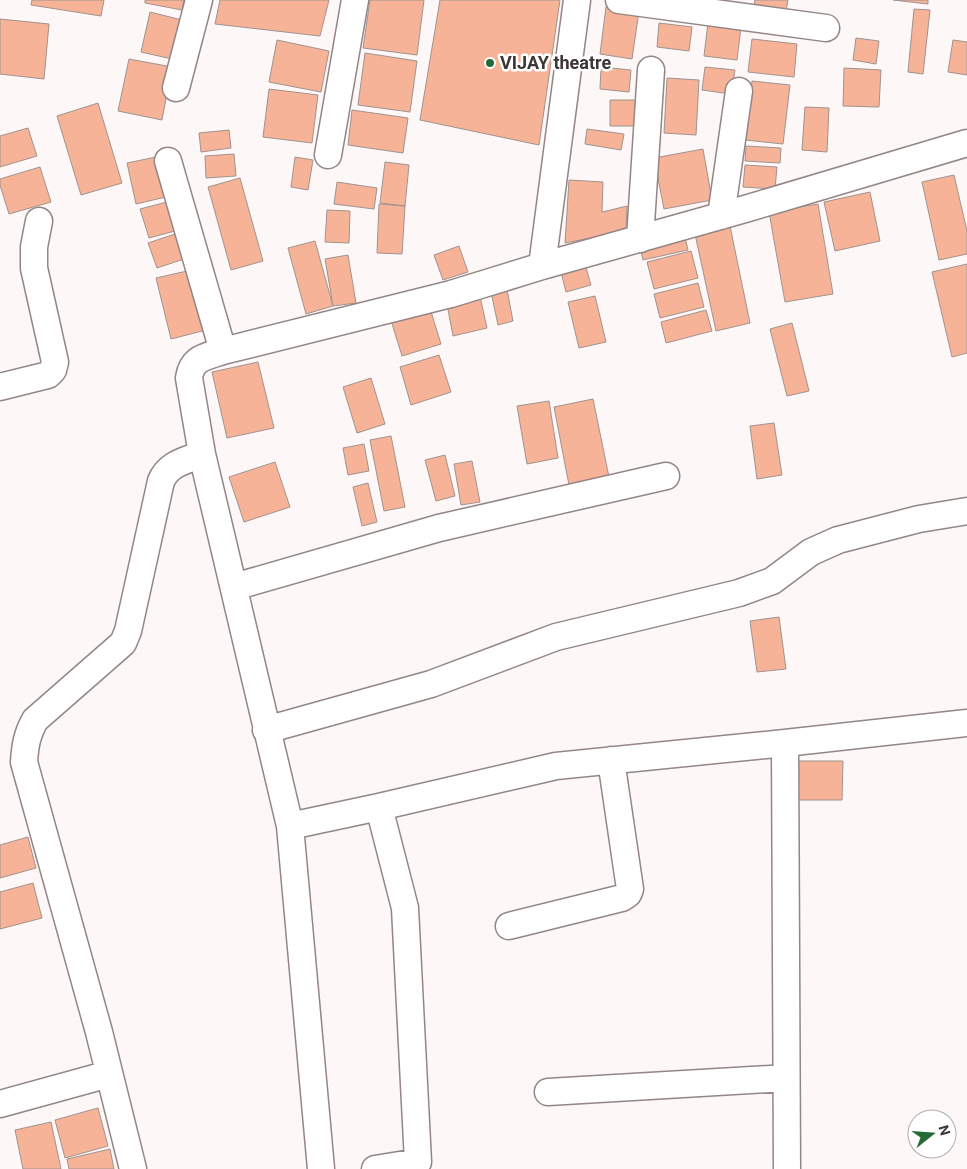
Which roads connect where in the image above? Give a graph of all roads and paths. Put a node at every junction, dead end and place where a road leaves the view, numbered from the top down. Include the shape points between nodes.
1 (199, 0) edge
2 (355, 0) edge
3 (577, 0) edge
4 (619, 0) edge
5 (826, 28) dead end
6 (651, 70) dead end
7 (176, 88) dead end
8 (739, 91) dead end
9 (967, 143) edge
10 (328, 155) dead end
11 (168, 161) dead end
12 (721, 216) junction
13 (39, 222) dead end
14 (640, 239) junction
15 (542, 266) junction
16 (223, 351) junction
17 (0, 387) edge
18 (202, 454) junction
19 (666, 476) dead end
20 (967, 511) edge
21 (234, 587) junction
22 (967, 723) edge
23 (266, 730) junction
24 (786, 743) junction
25 (611, 760) junction
26 (379, 808) junction
27 (290, 826) junction
28 (509, 926) dead end
29 (109, 1074) junction
30 (786, 1078) junction
31 (548, 1092) dead end
32 (0, 1104) edge
33 (133, 1169) edge
34 (322, 1169) edge
35 (375, 1169) edge
36 (786, 1169) edge

1 - 7 street
2 - 10 street
3 - 15 street
4 - 5 street
6 - 14 street
8 - 12 street
9 - 12 street
11 - 16 street
12 - 14 street
13 - 17 street via 34,268 55,362 54,370 48,375
14 - 15 street
15 - 16 street via 452,294
16 - 18 street via 197,360 191,367 189,378
18 - 21 street
18 - 29 street via 172,466 162,480 123,643 35,720 24,747 24,762
19 - 21 street via 439,528
20 - 23 street via 919,519 838,540 811,552 772,581 739,593 556,637 431,684
21 - 23 street
22 - 24 street
23 - 27 street
24 - 25 street
24 - 30 street
25 - 26 street via 556,766
25 - 28 street via 630,889 628,894
26 - 27 street
26 - 35 street via 406,908 418,1162
27 - 34 street
29 - 32 street
29 - 33 street
30 - 31 street
30 - 36 street

